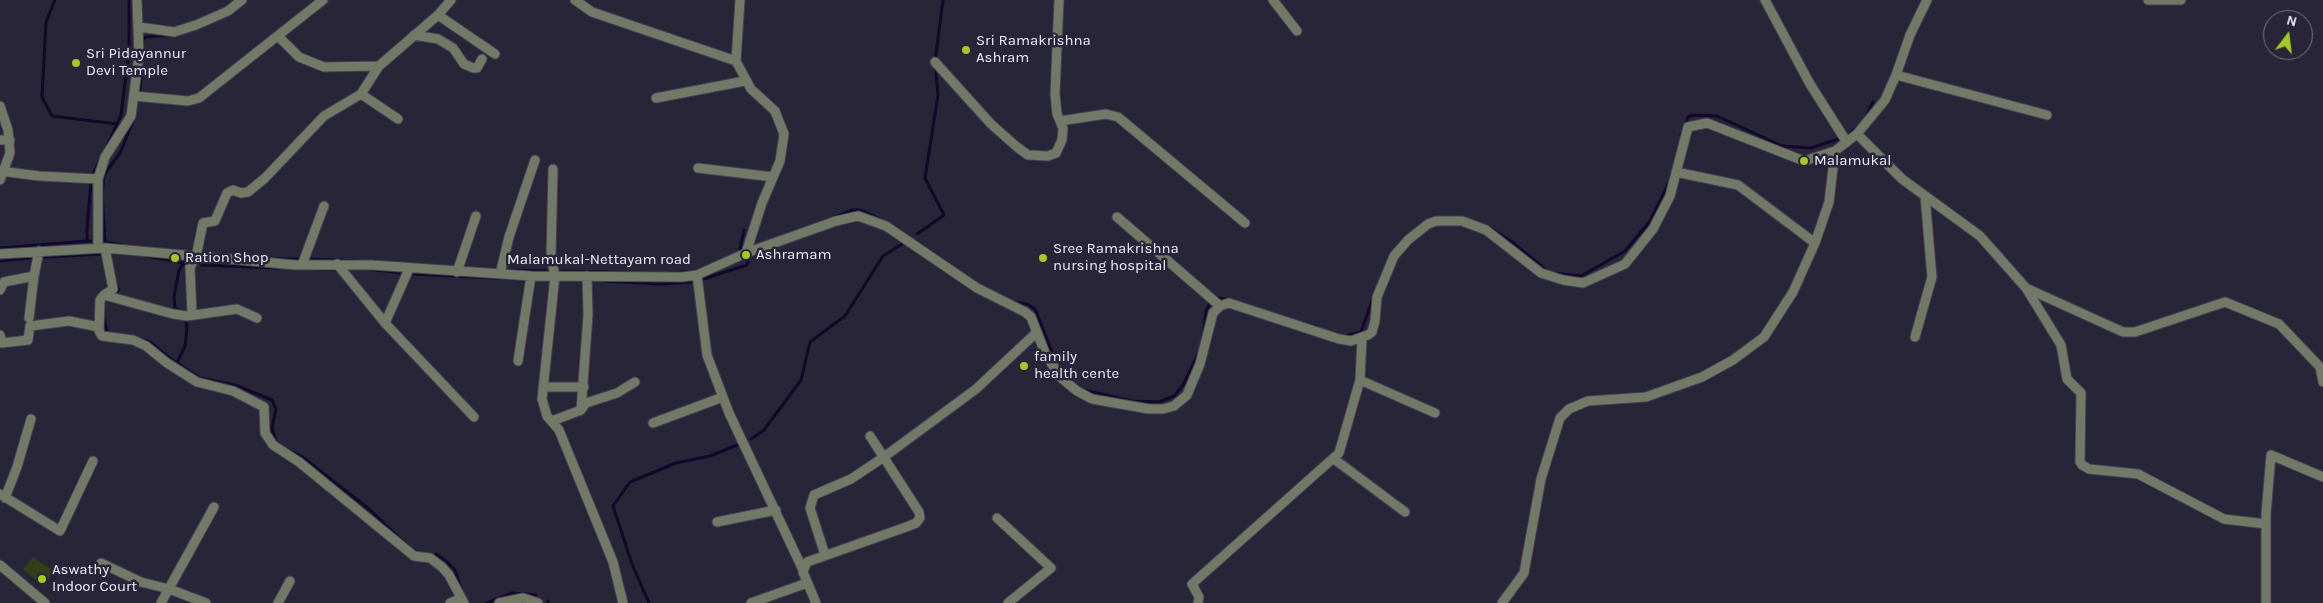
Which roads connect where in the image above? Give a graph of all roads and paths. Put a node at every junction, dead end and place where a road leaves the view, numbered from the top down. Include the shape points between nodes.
1 (137, 0) edge
2 (242, 0) edge
3 (323, 0) edge
4 (452, 0) edge
5 (575, 0) edge
6 (740, 0) edge
7 (1059, 0) edge
8 (1273, 0) edge
9 (1765, 0) edge
10 (1927, 0) edge
11 (2148, 0) edge
12 (2181, 0) edge
13 (230, 4) edge
14 (438, 15) junction
15 (139, 27) junction
16 (1297, 31) dead end
17 (414, 35) junction
18 (278, 36) junction
19 (495, 54) dead end
20 (482, 59) dead end
21 (736, 62) junction
22 (935, 62) dead end
23 (379, 66) junction
24 (1896, 75) junction
25 (745, 82) junction
26 (361, 94) junction
27 (134, 96) junction
28 (656, 98) dead end
29 (0, 106) edge
30 (2047, 115) dead end
31 (398, 119) dead end
32 (1060, 121) junction
33 (1857, 134) junction
34 (0, 140) edge
35 (10, 140) junction
36 (1846, 141) junction
37 (1835, 151) junction
38 (535, 160) dead end
39 (698, 168) dead end
40 (553, 169) dead end
41 (1676, 172) junction
42 (1, 174) edge
43 (773, 177) junction
44 (98, 179) junction
45 (1925, 196) junction
46 (324, 206) dead end
47 (476, 216) dead end
48 (1117, 217) dead end
49 (1245, 223) dead end
50 (1815, 243) junction
51 (102, 248) junction
52 (39, 251) junction
53 (746, 253) junction
54 (0, 254) edge
55 (196, 257) junction
56 (302, 264) junction
57 (337, 264) junction
58 (409, 268) junction
59 (457, 272) junction
60 (500, 274) junction
61 (696, 275) junction
62 (34, 276) junction
63 (531, 276) junction
64 (555, 276) junction
65 (588, 276) junction
66 (2026, 288) junction
67 (0, 290) edge
68 (104, 295) junction
69 (1220, 306) junction
70 (192, 315) junction
71 (29, 318) dead end
72 (257, 318) dead end
73 (385, 323) junction
74 (99, 327) junction
75 (1036, 333) junction
76 (0, 335) edge
77 (1915, 337) dead end
78 (1362, 339) junction
79 (518, 361) dead end
80 (1360, 380) junction
81 (635, 382) dead end
82 (2323, 382) edge
83 (543, 387) junction
84 (584, 387) junction
85 (723, 397) junction
86 (581, 410) junction
87 (1434, 412) dead end
88 (474, 417) dead end
89 (31, 419) dead end
90 (552, 421) junction
91 (653, 423) dead end
92 (870, 436) dead end
93 (884, 457) junction
94 (1334, 459) junction
95 (92, 461) dead end
96 (2323, 477) edge
97 (2, 496) edge
98 (214, 507) dead end
99 (776, 510) junction
100 (1405, 512) dead end
101 (997, 518) dead end
102 (717, 522) dead end
103 (2266, 524) junction
104 (825, 555) junction
105 (101, 563) dead end
106 (0, 565) edge
107 (803, 570) junction
108 (290, 582) dead end
109 (808, 583) junction
110 (169, 588) junction
111 (462, 600) edge
112 (45, 603) edge
113 (161, 603) edge
114 (206, 603) edge
115 (278, 603) edge
116 (450, 603) edge
117 (499, 603) edge
118 (538, 603) edge
119 (623, 603) edge
120 (751, 603) edge
121 (816, 603) edge
122 (1008, 603) edge
123 (1198, 603) edge
124 (1502, 603) edge
125 (2266, 603) edge

1 - 15 street
2 - 13 street
3 - 18 street
4 - 14 street
5 - 21 street via 592,12
6 - 21 street
7 - 32 street via 1055,94
8 - 16 street
9 - 36 street via 1810,84
10 - 24 street
11 - 12 street
13 - 15 street via 196,25 174,32
14 - 17 street
14 - 19 street
15 - 27 street
17 - 20 street via 438,39 453,48 464,64 473,68 477,68
17 - 23 street
18 - 23 street via 299,57 324,67
18 - 27 street via 199,98 188,101
21 - 25 street
22 - 32 street via 991,124 1028,155 1056,153 1062,140
23 - 26 street
24 - 30 street
24 - 33 street via 1885,100
25 - 28 street
25 - 43 street via 775,112 784,134 780,160
26 - 31 street
26 - 55 street via 324,116 248,192 233,190 227,193 215,221 203,223
27 - 44 street via 131,116 105,157
29 - 35 street
32 - 49 street via 1106,114 1118,117
33 - 36 street
33 - 45 street via 1902,179
34 - 35 street
35 - 42 street via 10,153
36 - 37 street
37 - 41 street via 1804,162 1707,123 1688,126
37 - 50 street via 1829,202
38 - 60 street via 508,237
39 - 43 street
40 - 64 street via 551,256
41 - 50 street via 1738,186
41 - 78 street via 1670,196 1653,229 1625,264 1583,283 1541,273 1486,230 1462,222 1428,224 1394,256 1378,297 1372,332
42 - 44 street
43 - 53 street
44 - 51 street
45 - 66 street via 1980,236
45 - 77 street via 1932,277
46 - 56 street
47 - 59 street
48 - 69 street
50 - 124 street via 1793,292 1764,337 1733,360 1702,377 1646,397 1588,401 1569,409 1560,418 1541,479 1524,573
51 - 52 street, Malamukal-Nettayam road
51 - 55 street, Malamukal-Nettayam road
51 - 68 street via 113,289
52 - 54 street, Malamukal-Nettayam road
52 - 62 street
53 - 61 street, Malamukal-Nettayam road
53 - 75 street, Malamukal-Nettayam road via 858,216 886,226 977,288 1025,312 1031,317
55 - 56 street, Malamukal-Nettayam road
55 - 70 street via 190,266
56 - 57 street, Malamukal-Nettayam road
57 - 58 street, Malamukal-Nettayam road
57 - 73 street
58 - 59 street, Malamukal-Nettayam road
58 - 73 street
59 - 60 street, Malamukal-Nettayam road
60 - 63 street, Malamukal-Nettayam road
61 - 65 street, Malamukal-Nettayam road
61 - 85 street via 707,356
62 - 67 street via 4,282
62 - 71 street
63 - 64 street, Malamukal-Nettayam road
63 - 79 street
64 - 65 street, Malamukal-Nettayam road
64 - 83 street
65 - 84 street
66 - 82 street via 2123,332 2135,332 2225,302 2279,324 2320,367
66 - 103 street via 2061,345 2067,379 2082,393 2082,465 2089,469 2138,474 2224,519
68 - 70 street via 166,313
68 - 74 street via 100,300
69 - 75 street, Malamukal-Nettayam road via 1213,313 1200,364 1186,395 1174,406 1163,409 1149,410 1092,399 1077,391 1060,377
69 - 78 street via 1229,303 1339,339
70 - 72 street via 237,309
73 - 88 street
74 - 76 street via 69,321 30,326 28,340 2,343
74 - 111 street via 102,336 128,339 146,346 197,382 233,391 264,406 265,433 273,445 299,462 414,556 430,558 449,575
75 - 93 street via 976,389
78 - 80 street
80 - 87 street
80 - 94 street via 1342,448
81 - 86 street via 617,393 586,403
83 - 84 street
83 - 90 street via 542,399
84 - 86 street
85 - 91 street
85 - 99 street
86 - 90 street
89 - 97 street via 17,467
90 - 119 street via 559,430 613,562
92 - 93 street
93 - 104 street via 851,479 814,495 810,508
93 - 104 street via 919,512 919,520
94 - 100 street
94 - 123 street via 1192,584 1199,597
95 - 97 street via 60,531
96 - 103 street via 2271,455
98 - 110 street
99 - 102 street
99 - 107 street
101 - 122 street via 1051,568
103 - 125 street
104 - 107 street via 810,560
105 - 110 street via 141,582
106 - 112 street
107 - 109 street
108 - 115 street
109 - 120 street
109 - 121 street
110 - 113 street
110 - 114 street
111 - 116 street
117 - 118 street via 526,598

